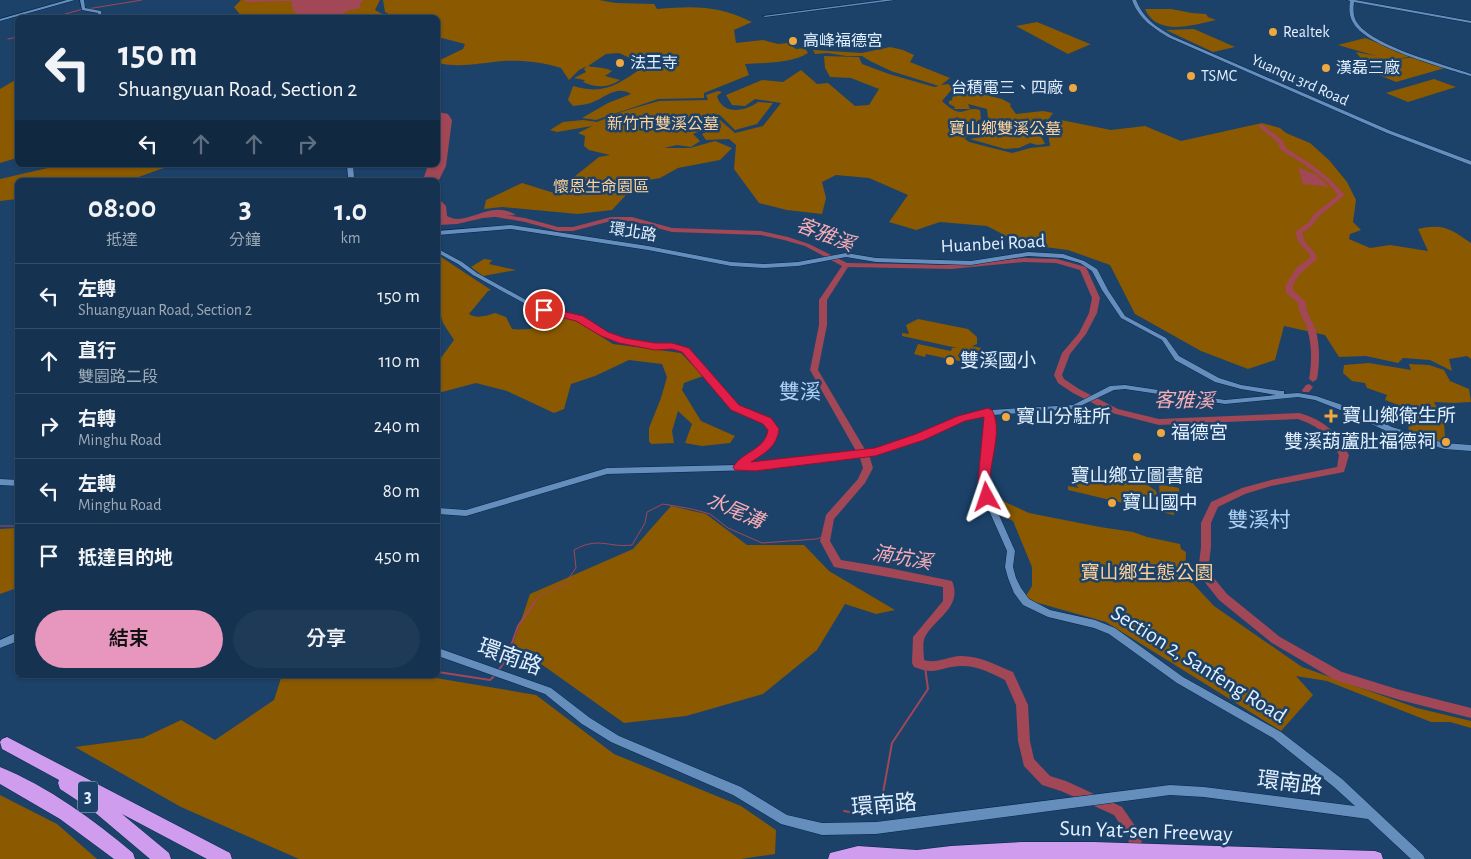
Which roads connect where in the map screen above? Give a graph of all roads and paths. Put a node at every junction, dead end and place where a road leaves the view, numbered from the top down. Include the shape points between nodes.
1 (73, 0) edge
2 (82, 0) edge
3 (886, 0) edge
4 (893, 0) edge
5 (1135, 0) edge
6 (1353, 0) edge
7 (15, 15) edge
8 (16, 15) edge
9 (100, 15) edge
10 (0, 20) edge
11 (1471, 21) edge
12 (1471, 74) edge
13 (1471, 162) edge
14 (440, 233) edge
15 (440, 252) edge
16 (846, 255) joint
17 (1298, 395) junction
18 (988, 412) junction
19 (1471, 448) edge
20 (739, 467) junction
21 (0, 482) edge
22 (15, 482) edge
23 (440, 511) edge
24 (15, 637) edge
25 (0, 644) edge
26 (440, 653) edge
27 (4, 743) edge
28 (0, 775) edge
29 (1372, 814) junction
30 (222, 858) edge
31 (127, 859) edge
32 (163, 859) edge
33 (836, 859) edge
34 (917, 859) edge
35 (1375, 859) edge
36 (1419, 859) edge

1 - 8 main road
2 - 9 street via 84,9 100,12
3 - 4 street via 765,16
5 - 13 street, Yuanqu 3rd Road via 1140,15 1171,37 1366,122
6 - 11 street
6 - 12 street via 1358,21 1377,38
7 - 10 main road
14 - 16 street, 環北路 via 511,227 748,266 798,264
15 - 20 street via 533,306 580,318 614,338 685,350 735,407 767,421 773,429 767,446
16 - 17 street, Huanbei Road via 876,260 971,263 1028,254 1075,259 1095,270 1123,317 1164,339 1176,358 1217,380 1241,387
17 - 18 street via 1225,402 1125,387 1113,388 1083,404 1064,408
17 - 19 street via 1316,398 1389,429 1444,446
18 - 20 street via 962,418 875,452
18 - 29 street, Section 2, Sanfeng Road via 991,420 984,481 987,497 1011,551 1012,578 1026,602 1048,613 1112,631 1180,680 1277,735
20 - 23 street via 607,471 466,513
21 - 22 street
24 - 25 street
26 - 29 street, 環南路 via 548,691 615,739 737,791 785,820 822,829 876,828 1170,790
27 - 30 highway
27 - 32 highway, 3 via 98,804
28 - 31 highway, 3 via 61,808 99,834
29 - 36 street, Section 2, Sanfeng Road
33 - 34 highway, Sun Yat-sen Freeway via 858,854
34 - 35 highway, Sun Yat-sen Freeway via 988,852 1077,850

